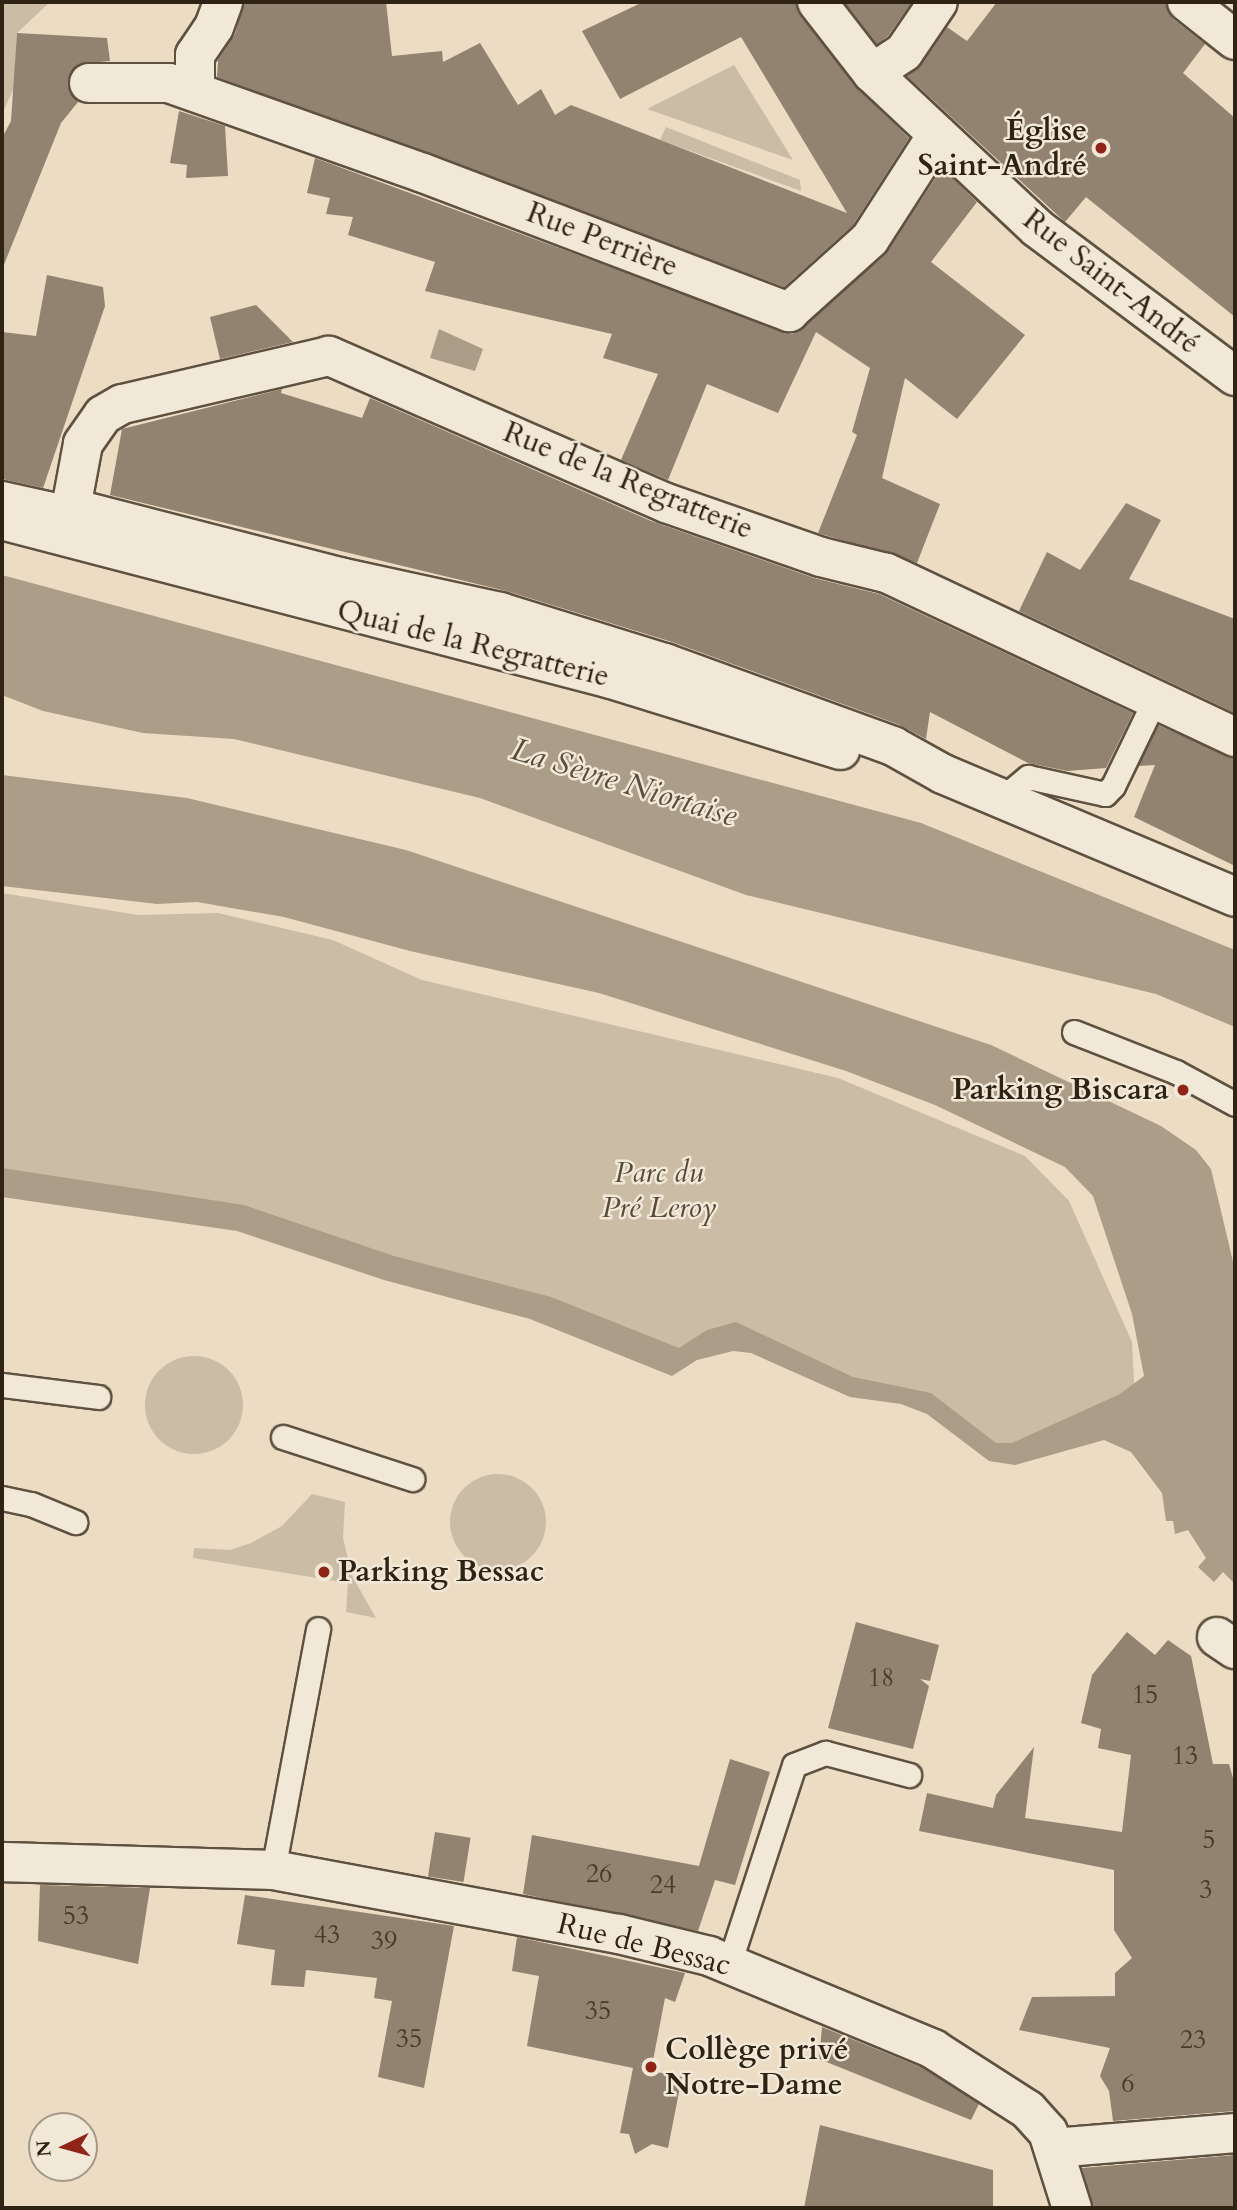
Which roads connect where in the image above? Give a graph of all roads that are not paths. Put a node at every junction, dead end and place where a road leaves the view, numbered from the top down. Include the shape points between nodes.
1 (223, 2) edge
2 (817, 2) edge
3 (939, 2) edge
4 (1187, 2) edge
5 (1235, 40) edge
6 (872, 73) junction
7 (89, 83) dead end
8 (195, 92) junction
9 (937, 135) junction
10 (1235, 376) edge
11 (2, 493) edge
12 (71, 508) junction
13 (2, 520) edge
14 (1154, 701) junction
15 (1235, 737) edge
16 (943, 774) junction
17 (1005, 796) junction
18 (1235, 897) edge
19 (1074, 1032) dead end
20 (1235, 1104) edge
21 (2, 1385) edge
22 (97, 1397) dead end
23 (283, 1437) dead end
24 (411, 1479) dead end
25 (2, 1498) edge
26 (75, 1522) dead end
27 (318, 1629) dead end
28 (909, 1775) dead end
29 (2, 1862) edge
30 (273, 1870) junction
31 (729, 1964) junction
32 (1235, 2133) edge
33 (1055, 2148) junction
34 (1072, 2208) edge

1 - 8 street via 214,27 195,55
2 - 6 street, Rue Saint-André
3 - 6 street via 904,52
4 - 5 street
6 - 9 street, Rue Saint-André
7 - 8 street, Rue Perrière via 169,83
8 - 9 street, Rue Perrière via 789,312 870,239
9 - 10 street, Rue Saint-André via 1037,228
11 - 12 lane
12 - 14 street, Rue de la Regratterie via 83,444 103,415 122,404 329,356 666,503 821,557 886,573
12 - 16 street, Quai de la Regratterie via 340,577 500,612 783,703 893,746
13 - 16 street, Quai de la Regratterie via 611,679 885,763
14 - 15 street, Rue de la Regratterie
14 - 17 lane via 1105,794 1028,778
16 - 17 street, Quai de la Regratterie
17 - 18 street, Quai de la Regratterie
19 - 20 lane via 1176,1072
21 - 22 lane
23 - 24 lane
25 - 26 lane
27 - 30 lane
28 - 31 lane via 826,1753 794,1765
29 - 30 street, Rue de Bessac
30 - 31 street, Rue de Bessac via 619,1934
31 - 33 street, Rue de Bessac via 933,2049 1028,2110 1048,2132
32 - 33 street
33 - 34 street, Rue de Bessac

